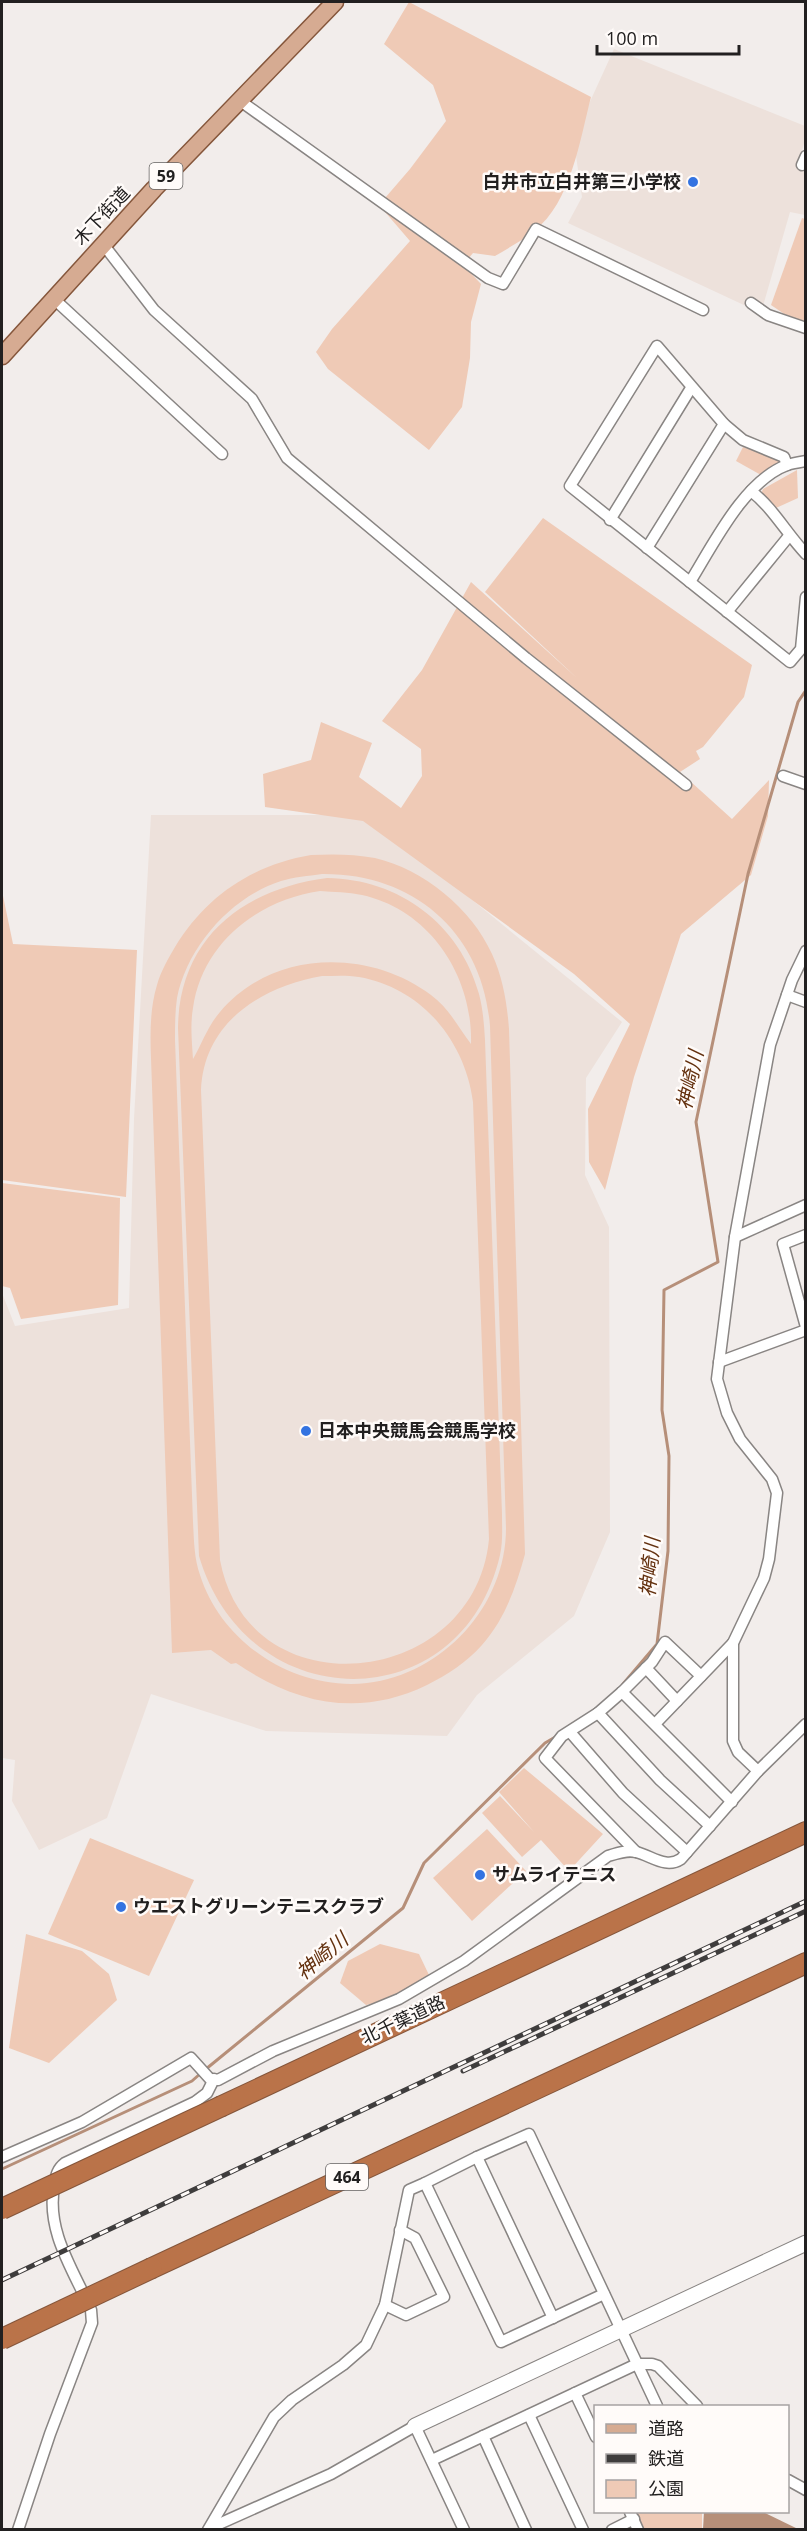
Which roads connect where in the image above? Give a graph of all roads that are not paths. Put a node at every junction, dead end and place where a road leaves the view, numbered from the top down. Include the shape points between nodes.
1 (335, 2) edge
2 (239, 100) junction
3 (103, 244) junction
4 (53, 298) junction
5 (751, 303) dead end
6 (703, 310) dead end
7 (806, 328) edge
8 (2, 356) edge
9 (691, 388) junction
10 (724, 424) junction
11 (222, 454) dead end
12 (806, 461) edge
13 (787, 465) junction
14 (751, 491) junction
15 (610, 520) junction
16 (789, 536) junction
17 (647, 548) junction
18 (806, 554) edge
19 (690, 582) junction
20 (806, 597) edge
21 (727, 612) junction
22 (783, 776) dead end
23 (806, 784) edge
24 (686, 785) dead end
25 (806, 951) edge
26 (787, 995) junction
27 (806, 1002) edge
28 (806, 1205) edge
29 (806, 1235) edge
30 (735, 1237) junction
31 (806, 1329) edge
32 (719, 1362) junction
33 (733, 1643) junction
34 (646, 1668) junction
35 (702, 1676) junction
36 (622, 1692) junction
37 (677, 1701) junction
38 (598, 1713) junction
39 (655, 1724) junction
40 (806, 1724) edge
41 (570, 1731) junction
42 (758, 1771) junction
43 (732, 1802) junction
44 (710, 1826) junction
45 (806, 1832) edge
46 (636, 1852) junction
47 (687, 1852) junction
48 (806, 1963) edge
49 (211, 2078) junction
50 (2, 2157) edge
51 (477, 2157) junction
52 (425, 2183) junction
53 (2, 2209) edge
54 (400, 2229) junction
55 (806, 2243) edge
56 (604, 2294) junction
57 (385, 2305) junction
58 (553, 2318) junction
59 (621, 2330) junction
60 (2, 2339) edge
61 (637, 2364) junction
62 (575, 2393) junction
63 (657, 2405) edge
64 (696, 2405) edge
65 (529, 2415) junction
66 (415, 2426) junction
67 (594, 2433) edge
68 (483, 2436) junction
69 (432, 2460) junction
70 (789, 2481) edge
71 (806, 2490) edge
72 (634, 2520) edge
73 (18, 2529) edge
74 (209, 2529) edge
75 (464, 2529) edge
76 (526, 2529) edge
77 (582, 2529) edge
78 (612, 2529) edge

1 - 2 main road, 木下街道 / 59
2 - 3 main road, 木下街道 / 59
2 - 6 street via 488,278 503,284 536,229
3 - 4 main road, 木下街道 / 59
3 - 24 street via 154,310 252,399 287,458 526,658
4 - 8 main road, 木下街道 / 59
4 - 11 street
5 - 7 street via 768,315
9 - 10 street
9 - 15 street
9 - 15 street via 657,346 570,486
10 - 13 street via 742,440 784,457
10 - 17 street
12 - 13 street
13 - 14 street via 765,477
14 - 16 street via 774,512
14 - 19 street
15 - 17 street
16 - 18 street
16 - 21 street
17 - 19 street
19 - 21 street
20 - 21 street via 801,649 790,662
22 - 23 street
25 - 26 street
26 - 27 street
26 - 30 street via 770,1046
28 - 30 street
29 - 31 street via 783,1244
30 - 32 street
31 - 32 street
32 - 33 street via 717,1379 727,1413 740,1438 772,1479 777,1493 764,1578
33 - 35 street
33 - 42 street via 733,1741 738,1752
34 - 35 street via 665,1642
34 - 36 street
34 - 37 street
35 - 37 street
36 - 38 street
36 - 39 street
37 - 39 street
38 - 41 street
38 - 44 street via 660,1780
39 - 43 street
40 - 42 street
41 - 46 street via 545,1758
41 - 47 street via 624,1792
42 - 43 street
43 - 44 street
44 - 47 street
45 - 53 highway, 北千葉道路, bridge
46 - 47 street via 674,1864
46 - 49 street via 608,1856 464,1961 399,1999 273,2050 218,2080
48 - 60 highway, 464, bridge
49 - 50 street via 191,2058 82,2122
49 - 73 street via 207,2093 195,2102 57,2170 54,2226 91,2310 92,2323
51 - 52 street
51 - 56 street via 529,2134
51 - 58 street
52 - 54 street via 410,2190
52 - 58 street via 501,2342
54 - 57 street
54 - 57 street via 415,2238 444,2297 406,2315
55 - 59 street
56 - 58 street
56 - 59 street
57 - 74 street via 366,2345 274,2417
59 - 61 street
59 - 66 street
61 - 62 street
61 - 63 street
61 - 64 street via 658,2366
62 - 65 street
62 - 67 street
65 - 68 street
65 - 77 street
66 - 69 street
66 - 74 street via 331,2474
68 - 69 street
68 - 76 street
69 - 75 street
70 - 71 street
72 - 78 street

